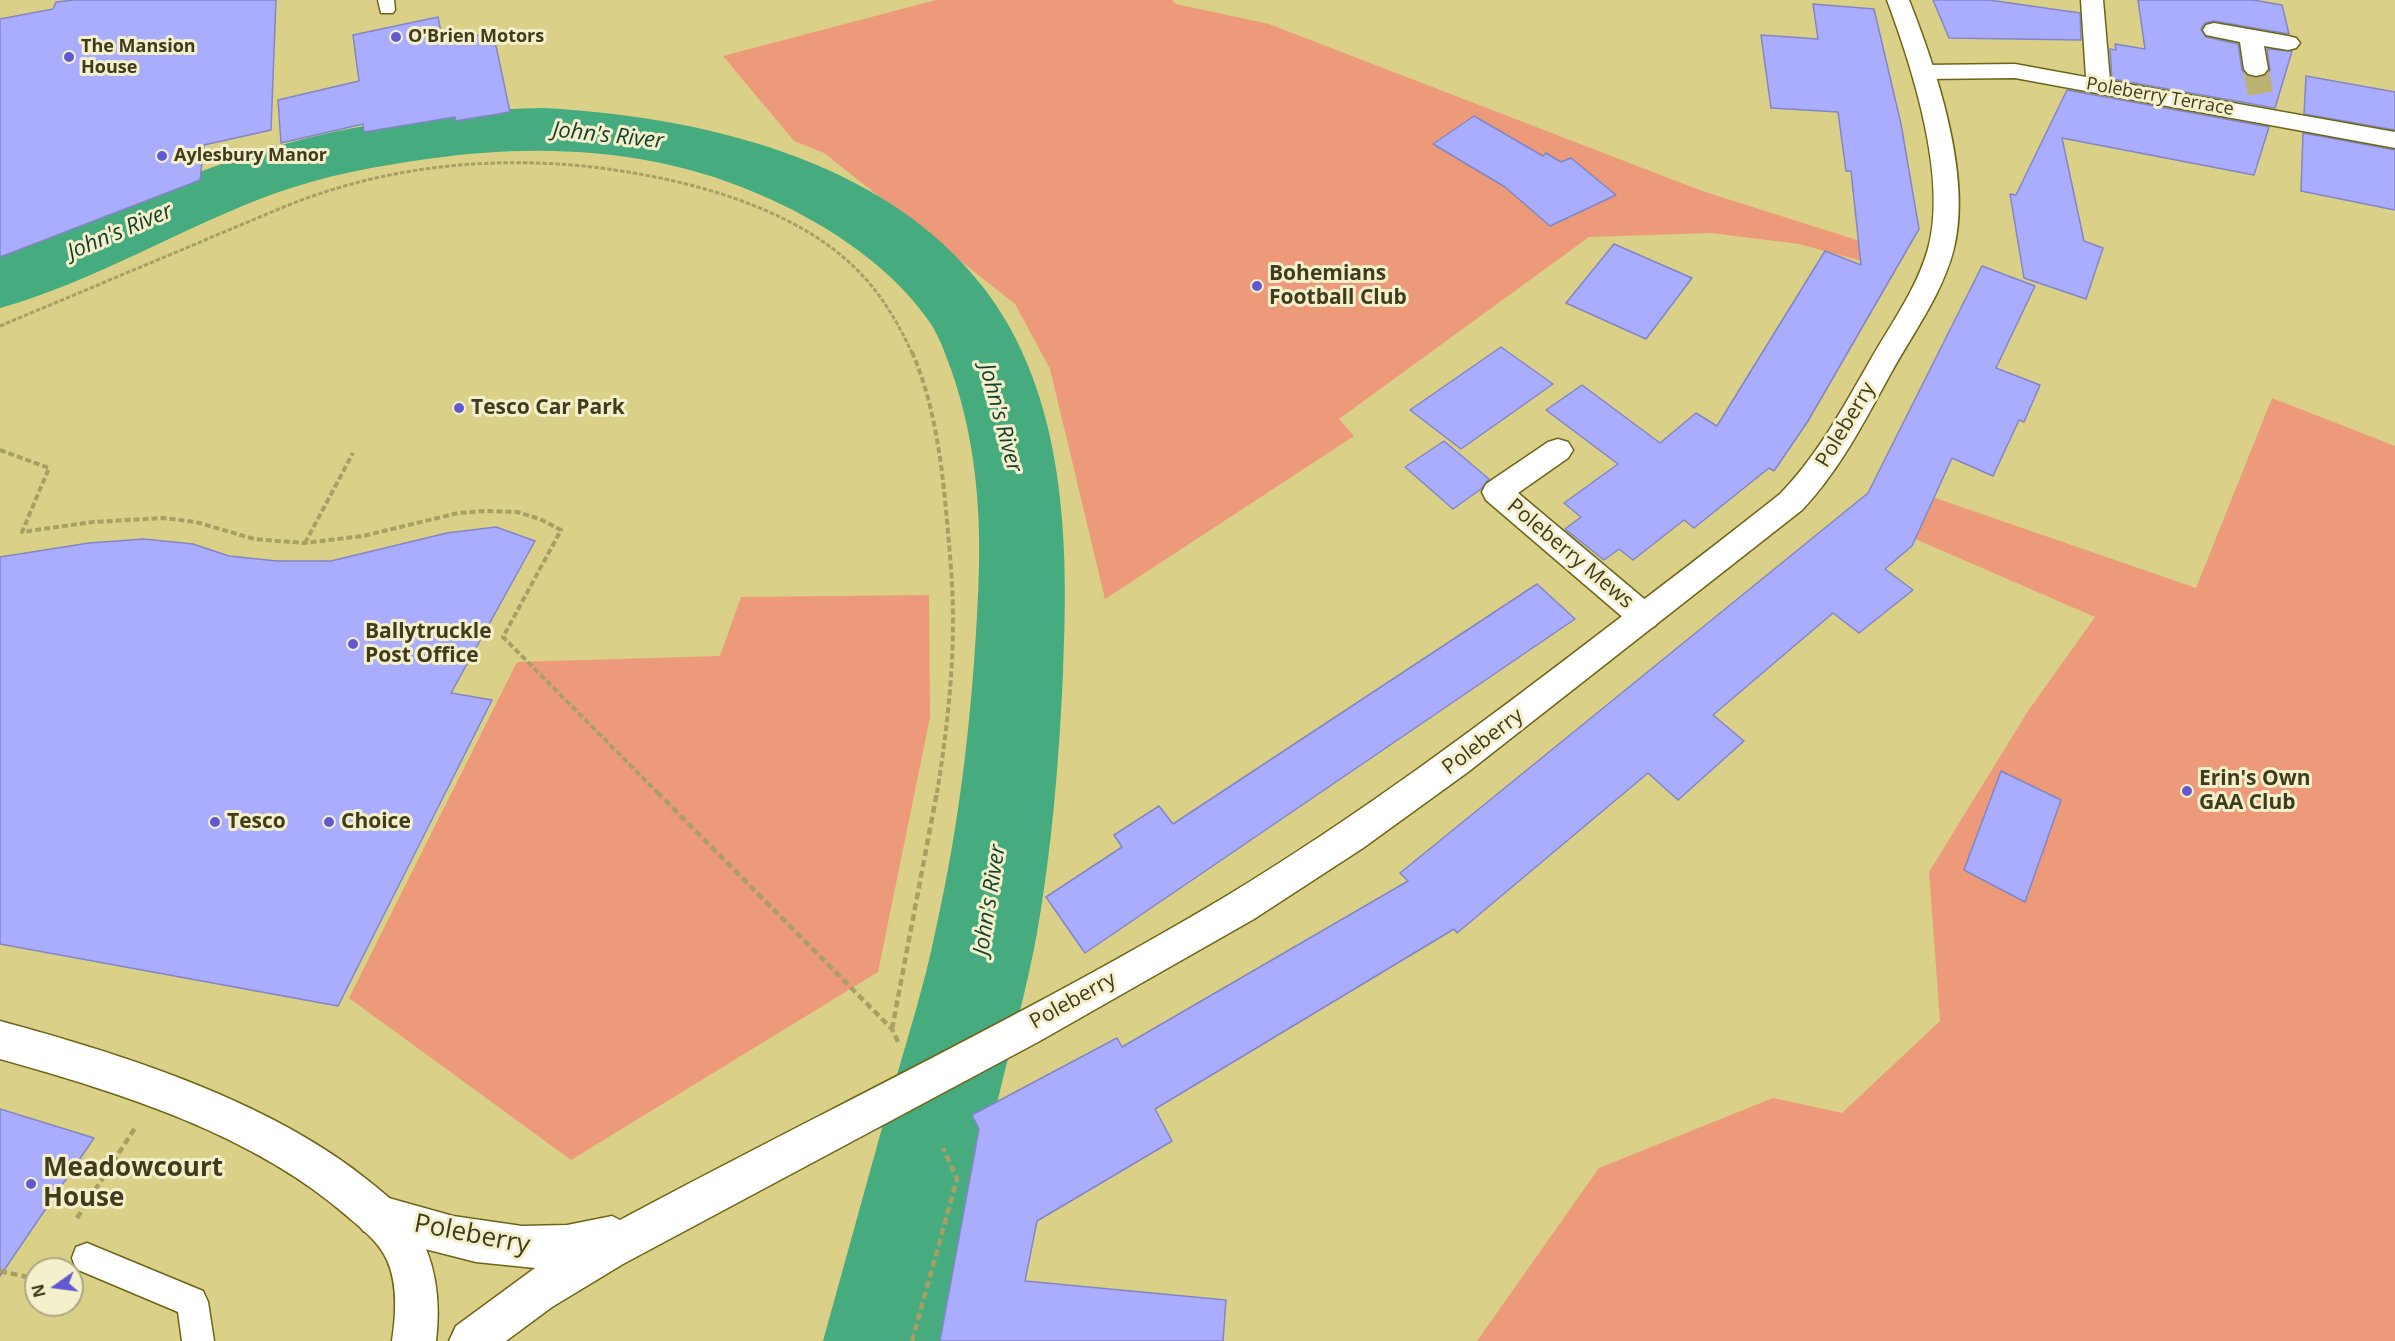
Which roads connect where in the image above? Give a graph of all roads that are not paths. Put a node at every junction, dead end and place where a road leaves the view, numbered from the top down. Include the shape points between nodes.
1 (1898, 0) edge
2 (2092, 0) edge
3 (2214, 30) dead end
4 (2251, 36) junction
5 (2288, 42) dead end
6 (2256, 69) tunnel mouth
7 (1923, 72) junction
8 (2098, 86) junction
9 (2395, 140) edge
10 (1558, 450) dead end
11 (1644, 618) junction
12 (0, 1040) edge
13 (378, 1216) junction
14 (670, 1216) junction
15 (87, 1258) dead end
16 (478, 1335) edge
17 (198, 1341) edge
18 (414, 1341) edge

1 - 7 street, Poleberry
2 - 8 street
3 - 4 street
4 - 5 street
4 - 6 street
7 - 8 street, Poleberry Terrace via 2015,71
7 - 11 street, Poleberry via 1941,156 1946,220 1940,249 1924,286 1837,446 1813,479 1791,502
8 - 9 street, Poleberry Terrace via 2263,107
10 - 11 street, Poleberry Mews via 1497,492
11 - 14 street, Poleberry via 1440,774 1311,863 1186,940
12 - 13 street via 79,1061 160,1089 232,1121 335,1178
13 - 14 street, Poleberry via 478,1241 541,1248 601,1241
13 - 18 street via 400,1243 412,1272 417,1298
14 - 16 street, Poleberry via 550,1285
15 - 17 lane via 192,1302

